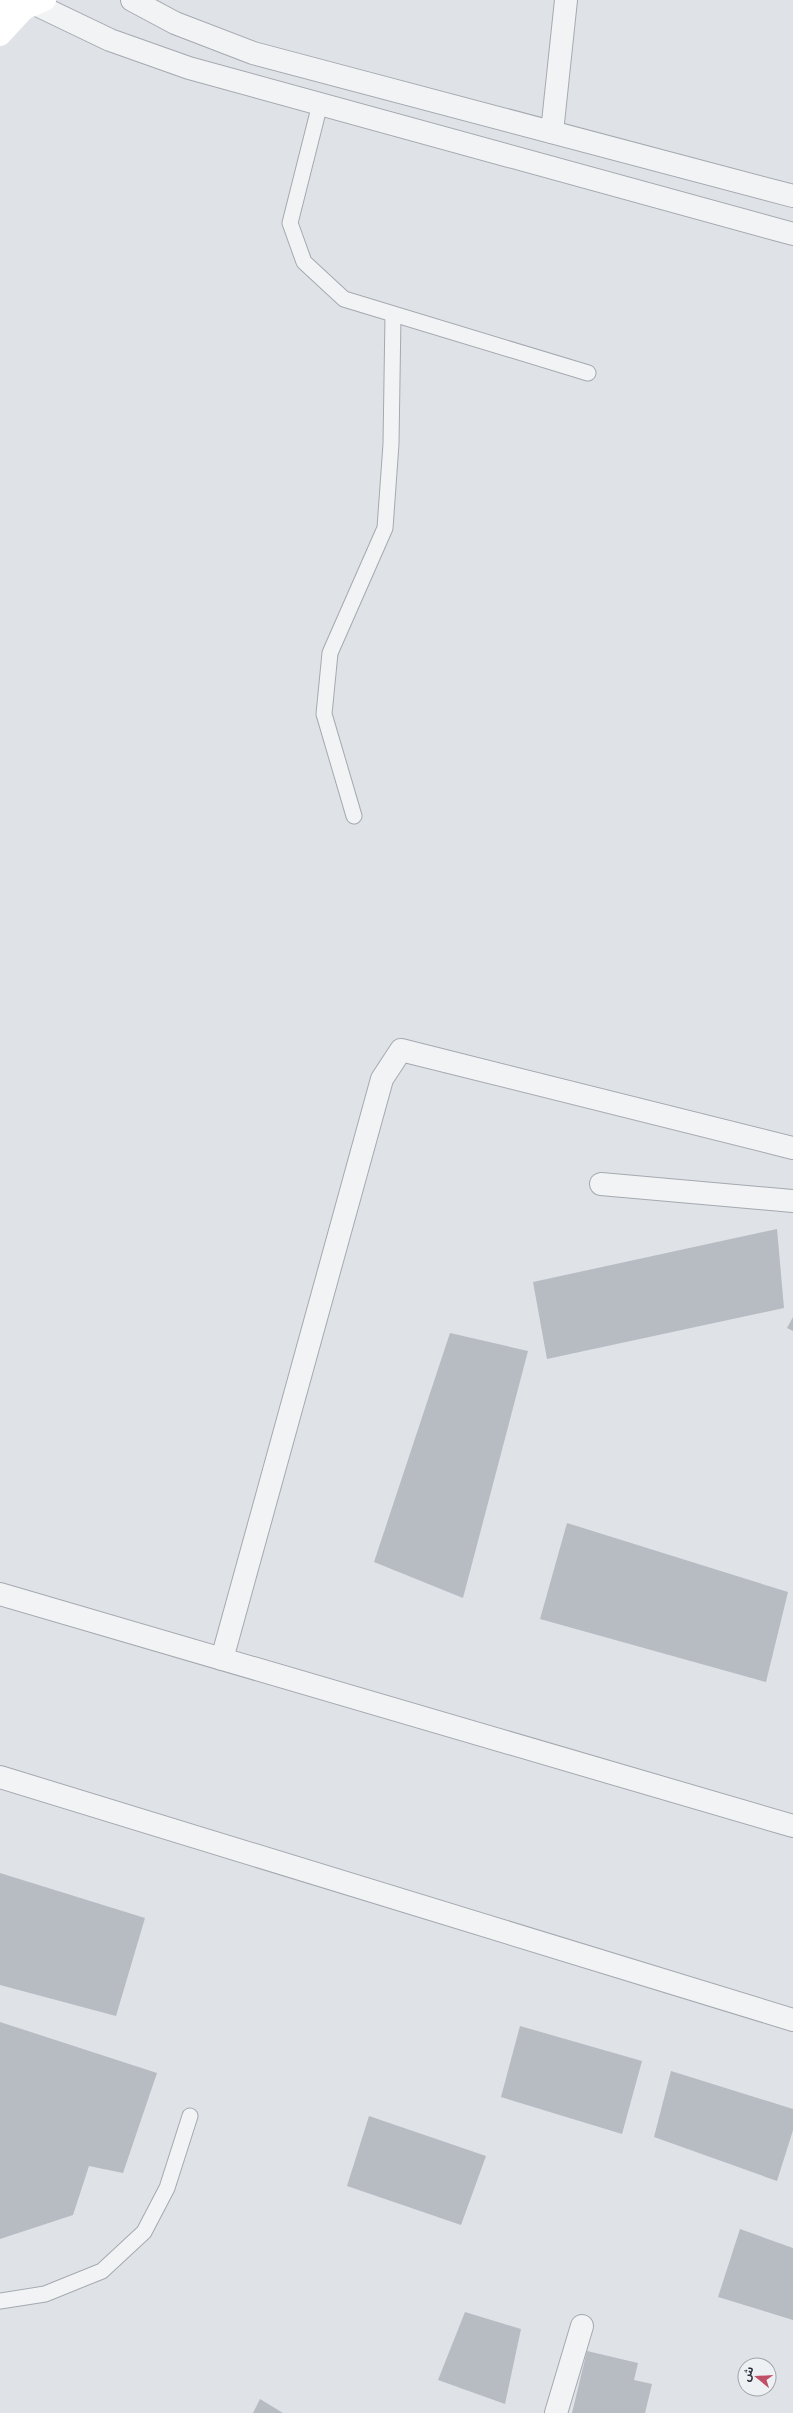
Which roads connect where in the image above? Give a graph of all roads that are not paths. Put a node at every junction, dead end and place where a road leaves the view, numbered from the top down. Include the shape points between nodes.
1 (132, 0) edge
2 (566, 0) edge
3 (35, 5) edge
4 (0, 10) edge
5 (0, 35) edge
6 (320, 104) junction
7 (552, 132) junction
8 (793, 196) edge
9 (793, 234) edge
10 (393, 315) junction
11 (588, 373) dead end
12 (354, 816) dead end
13 (793, 1148) edge
14 (601, 1184) dead end
15 (793, 1201) edge
16 (0, 1594) edge
17 (222, 1659) junction
18 (0, 1777) edge
19 (793, 1826) edge
20 (793, 2020) edge
21 (190, 2116) dead end
22 (0, 2301) edge
23 (582, 2326) dead end
24 (556, 2413) edge

1 - 7 street via 175,23 253,52
2 - 7 street
3 - 4 main road
3 - 5 main road
3 - 6 street via 135,50
6 - 9 street
6 - 10 lane via 290,224 304,262 344,299
7 - 8 street
10 - 11 lane
10 - 12 lane via 391,444 385,528 330,653 324,714
13 - 17 street via 401,1050 382,1079
14 - 15 street
16 - 17 street
17 - 19 street
18 - 20 street
21 - 22 lane via 168,2188 144,2232 102,2271 45,2294
23 - 24 street

